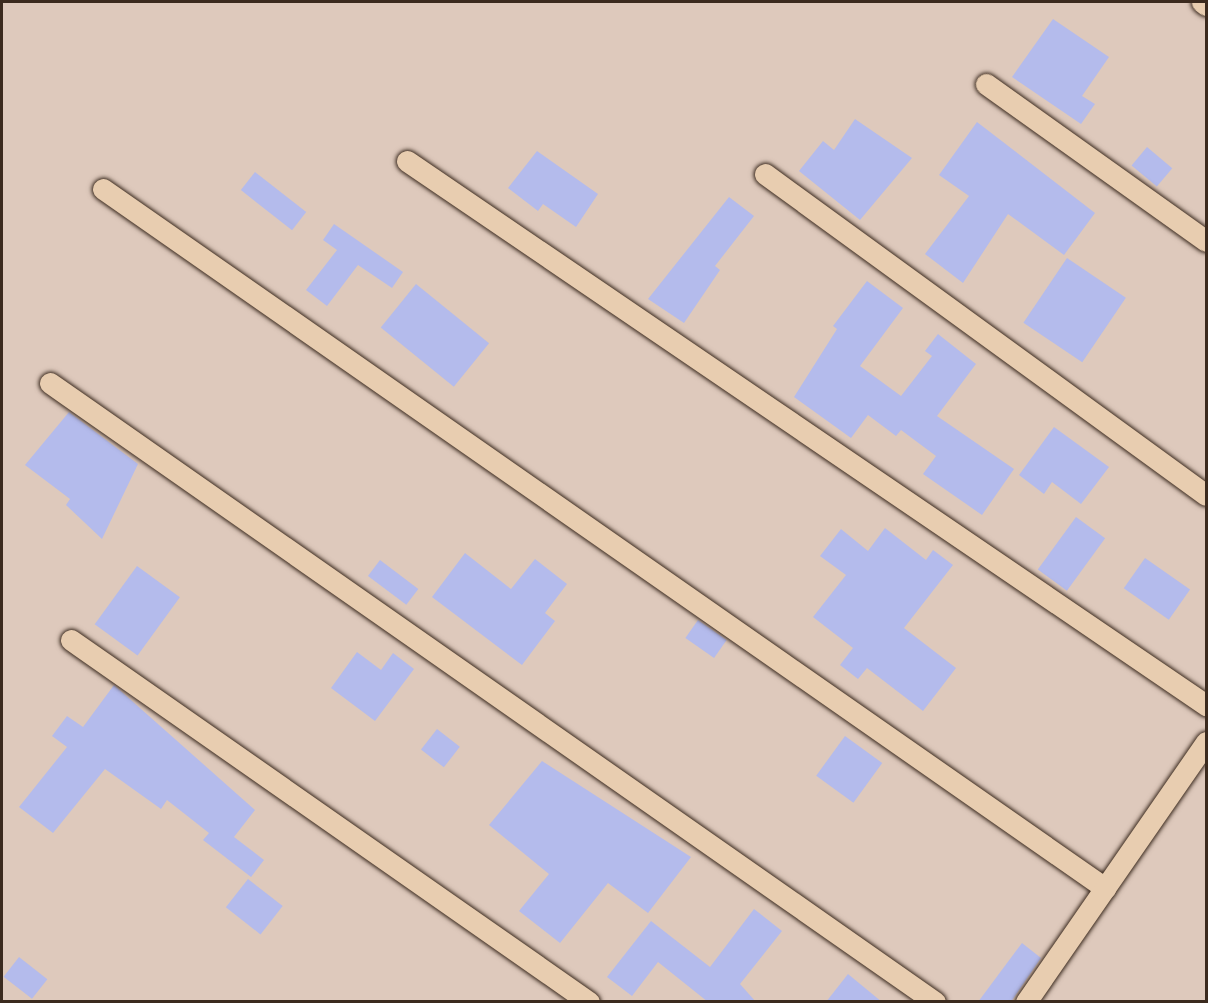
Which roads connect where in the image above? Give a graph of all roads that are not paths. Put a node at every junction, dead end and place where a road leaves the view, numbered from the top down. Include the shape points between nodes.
1 (1202, 2) edge
2 (1206, 5) edge
3 (987, 84) dead end
4 (407, 161) dead end
5 (765, 174) dead end
6 (104, 189) dead end
7 (1206, 241) edge
8 (50, 383) dead end
9 (1206, 495) edge
10 (71, 639) dead end
11 (1206, 705) edge
12 (1206, 742) edge
13 (1105, 888) junction
14 (589, 1002) edge
15 (935, 1002) edge
16 (1026, 1002) edge

1 - 2 street
3 - 7 street
4 - 11 street
5 - 9 street
6 - 13 street
8 - 15 street
10 - 14 street
12 - 13 street
13 - 16 street

